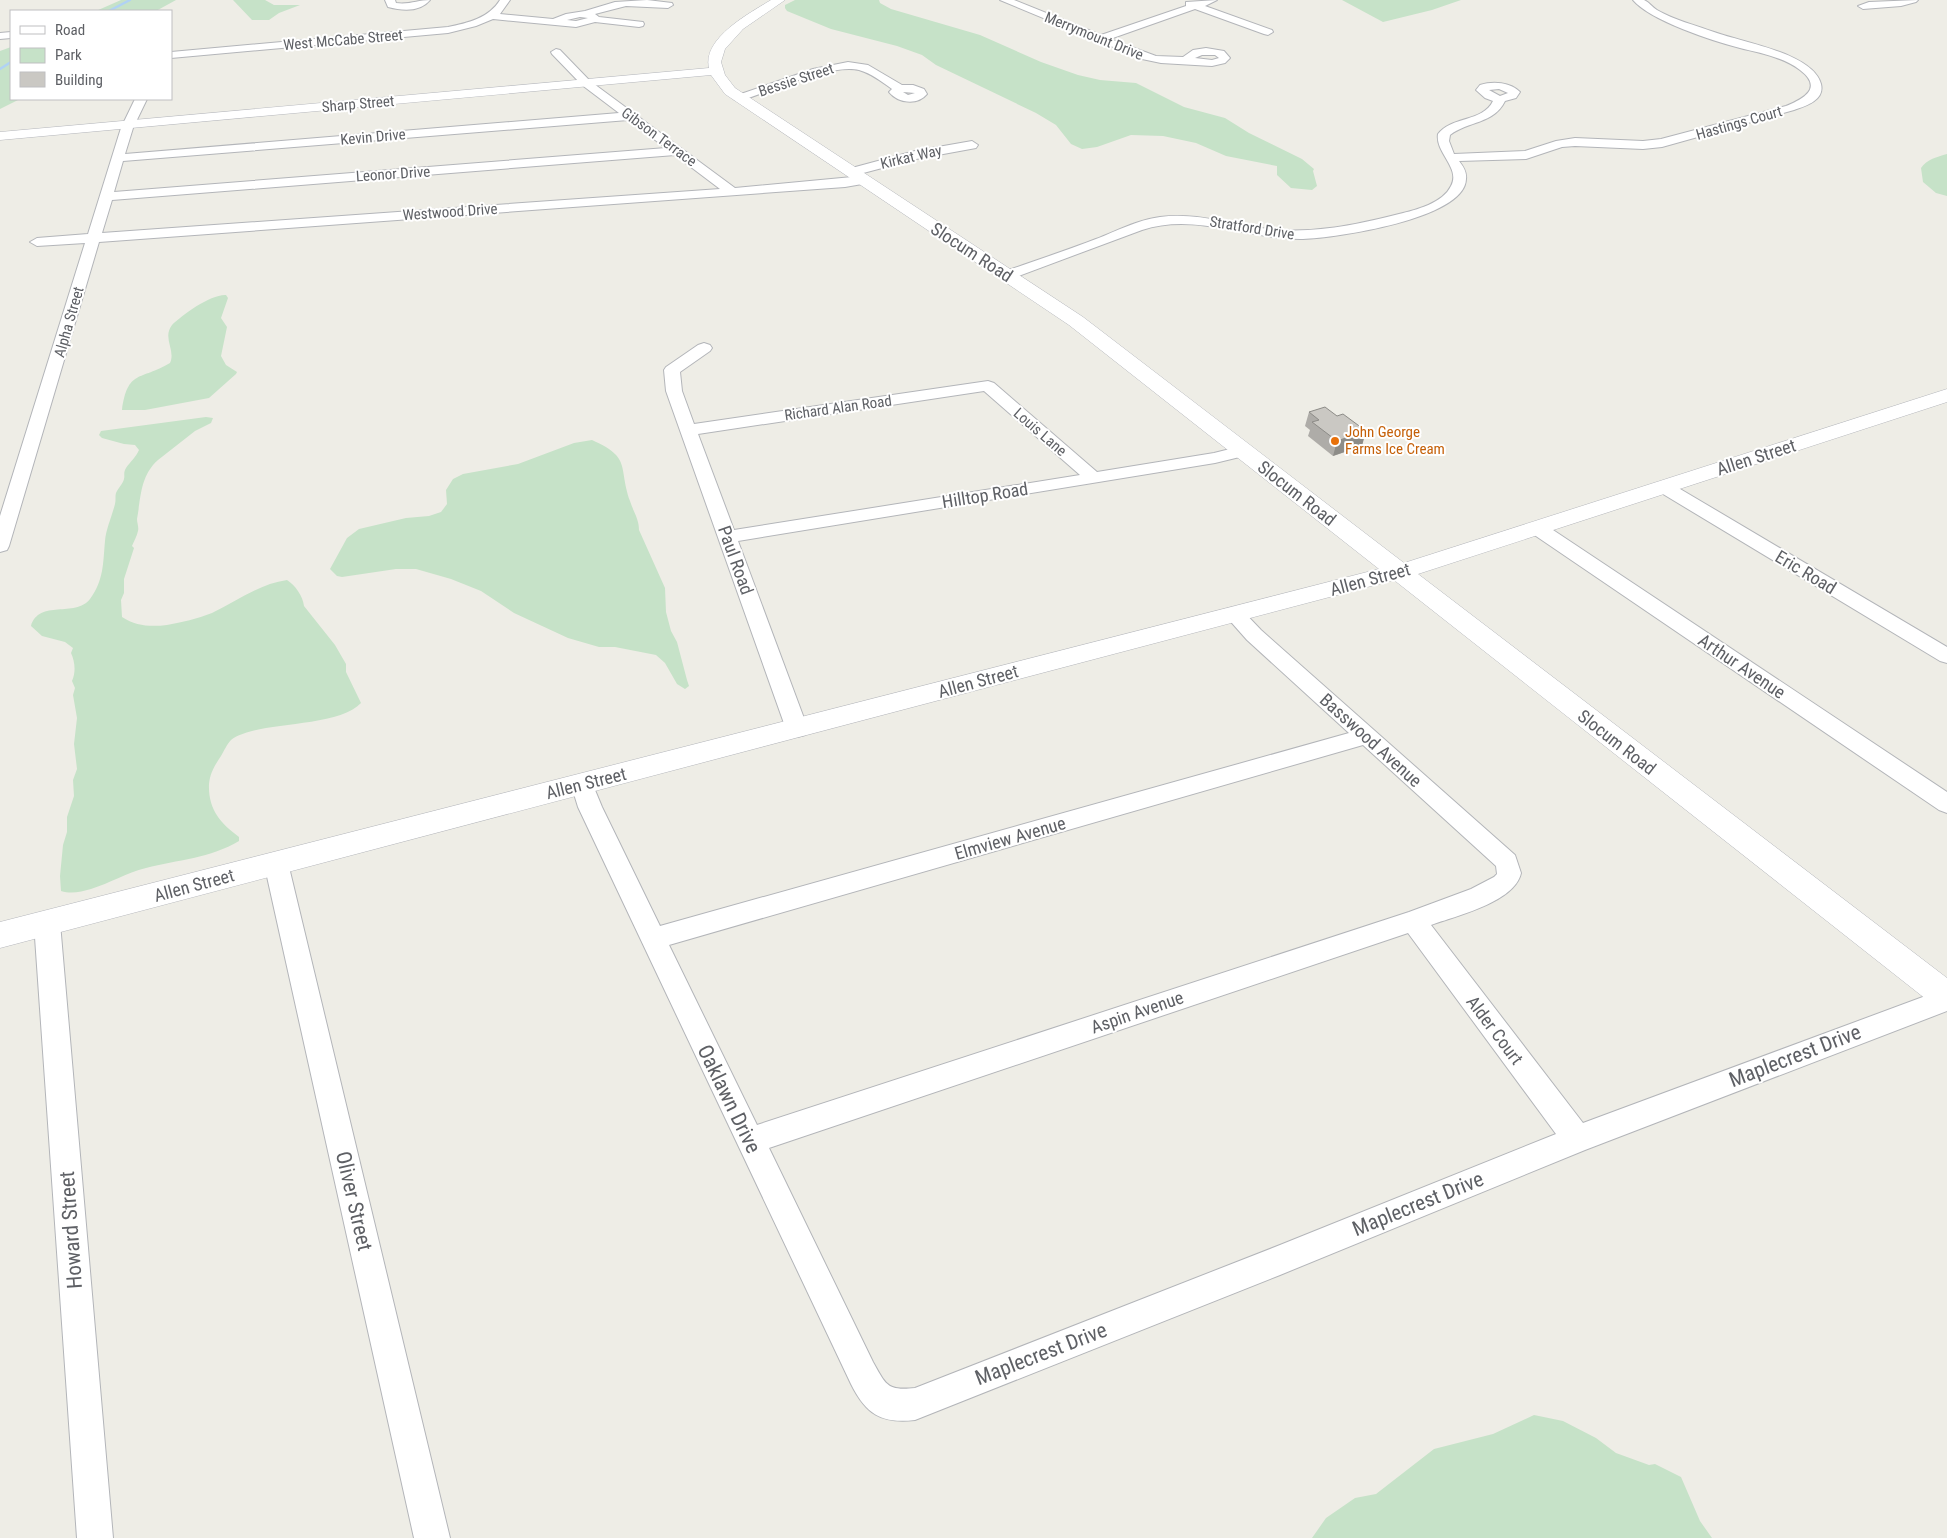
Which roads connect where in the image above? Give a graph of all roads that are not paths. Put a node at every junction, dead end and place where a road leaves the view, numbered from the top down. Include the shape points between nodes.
1 (390, 0) edge
2 (425, 0) edge
3 (504, 0) edge
4 (779, 0) edge
5 (1004, 0) edge
6 (1180, 0) edge
7 (1212, 0) edge
8 (1638, 0) edge
9 (1912, 0) edge
10 (668, 5) dead end
11 (1194, 5) junction
12 (1863, 6) dead end
13 (491, 16) junction
14 (589, 17) junction
15 (639, 24) dead end
16 (1268, 32) dead end
17 (1100, 39) junction
18 (556, 52) dead end
19 (172, 55) edge
20 (1186, 60) dead end
21 (716, 71) junction
22 (586, 83) junction
23 (900, 88) dead end
24 (739, 98) junction
25 (1500, 99) dead end
26 (140, 100) edge
27 (629, 116) junction
28 (128, 125) junction
29 (0, 136) edge
30 (972, 145) dead end
31 (679, 151) junction
32 (118, 158) junction
33 (1452, 158) junction
34 (857, 176) junction
35 (732, 192) junction
36 (107, 196) junction
37 (94, 237) junction
38 (37, 242) dead end
39 (1008, 275) junction
40 (704, 348) dead end
41 (988, 386) joint
42 (1947, 395) edge
43 (689, 430) junction
44 (1242, 451) junction
45 (1093, 477) junction
46 (1664, 487) junction
47 (1537, 528) junction
48 (728, 537) junction
49 (0, 546) edge
50 (1398, 571) junction
51 (1234, 614) junction
52 (1947, 656) edge
53 (797, 728) junction
54 (1366, 736) junction
55 (582, 784) junction
56 (1947, 804) edge
57 (276, 864) junction
58 (1508, 866) joint
59 (1413, 920) junction
60 (47, 923) junction
61 (0, 935) edge
62 (652, 938) junction
63 (1947, 998) edge
64 (1576, 1139) junction
65 (750, 1141) junction
66 (888, 1405) joint
67 (95, 1538) edge
68 (432, 1538) edge

1 - 2 street via 392,5 401,7 416,6
3 - 13 street, West McCabe Street
4 - 21 street via 726,37 716,55
5 - 17 street, Merrymount Drive
6 - 11 street
7 - 11 street
8 - 33 street, Hastings Court via 1653,12 1670,19 1800,65 1814,80 1814,94 1808,101 1790,108 1673,141 1643,145 1574,142 1526,155
9 - 12 street
10 - 14 street via 618,5 600,8
11 - 16 street
11 - 17 street
13 - 14 street via 579,24
13 - 19 street, West McCabe Street via 461,28 430,33
14 - 15 street
17 - 20 street, Merrymount Drive via 1153,59
18 - 22 street, Gibson Terrace
21 - 22 street, Sharp Street
21 - 24 street, Slocum Road via 723,84
22 - 27 street, Gibson Terrace
22 - 28 street, Sharp Street
23 - 24 street, Bessie Street via 853,65 825,70
24 - 34 street, Slocum Road
25 - 33 street, Stratford Drive via 1498,107 1490,114 1458,124 1444,134 1444,146
26 - 28 street, Alpha Street
27 - 31 street, Gibson Terrace
27 - 32 street, Kevin Drive
28 - 29 street, Sharp Street
28 - 32 street, Alpha Street
30 - 34 street, Kirkat Way via 914,155
31 - 35 street, Gibson Terrace
31 - 36 street, Leonor Drive
32 - 36 street, Alpha Street
33 - 39 street, Stratford Drive via 1460,180 1446,198 1422,212 1354,230 1295,235 1196,220 1162,221 1132,227 1106,240
34 - 35 street, Westwood Drive via 845,183
34 - 39 street, Slocum Road
35 - 37 street, Westwood Drive
36 - 37 street, Alpha Street
37 - 38 street, Westwood Drive
37 - 49 street, Alpha Street
39 - 44 street, Slocum Road via 1076,321
40 - 43 street, Paul Road via 672,370 674,391
41 - 43 street, Richard Alan Road
41 - 45 street, Louis Lane
42 - 46 street, Allen Street
43 - 48 street, Paul Road
44 - 45 street, Hilltop Road
44 - 50 street, Slocum Road
45 - 48 street, Hilltop Road
46 - 47 street, Allen Street
46 - 52 street, Eric Road
47 - 50 street, Allen Street
47 - 56 street, Arthur Avenue
48 - 53 street, Paul Road
50 - 51 street, Allen Street
50 - 63 street, Slocum Road
51 - 53 street, Allen Street
51 - 54 street, Basswood Avenue
53 - 55 street, Allen Street
54 - 58 street, Basswood Avenue via 1495,850
54 - 62 street, Elmview Avenue
55 - 57 street, Allen Street
55 - 62 street, Oaklawn Drive
57 - 60 street, Allen Street
57 - 68 street, Oliver Street
58 - 59 street, Aspin Avenue via 1508,878 1489,893
59 - 64 street, Alder Court
59 - 65 street, Aspin Avenue
60 - 61 street, Allen Street
60 - 67 street, Howard Street
62 - 65 street, Oaklawn Drive
63 - 64 street, Maplecrest Drive
64 - 66 street, Maplecrest Drive via 915,1404
65 - 66 street, Oaklawn Drive via 867,1382 877,1398

